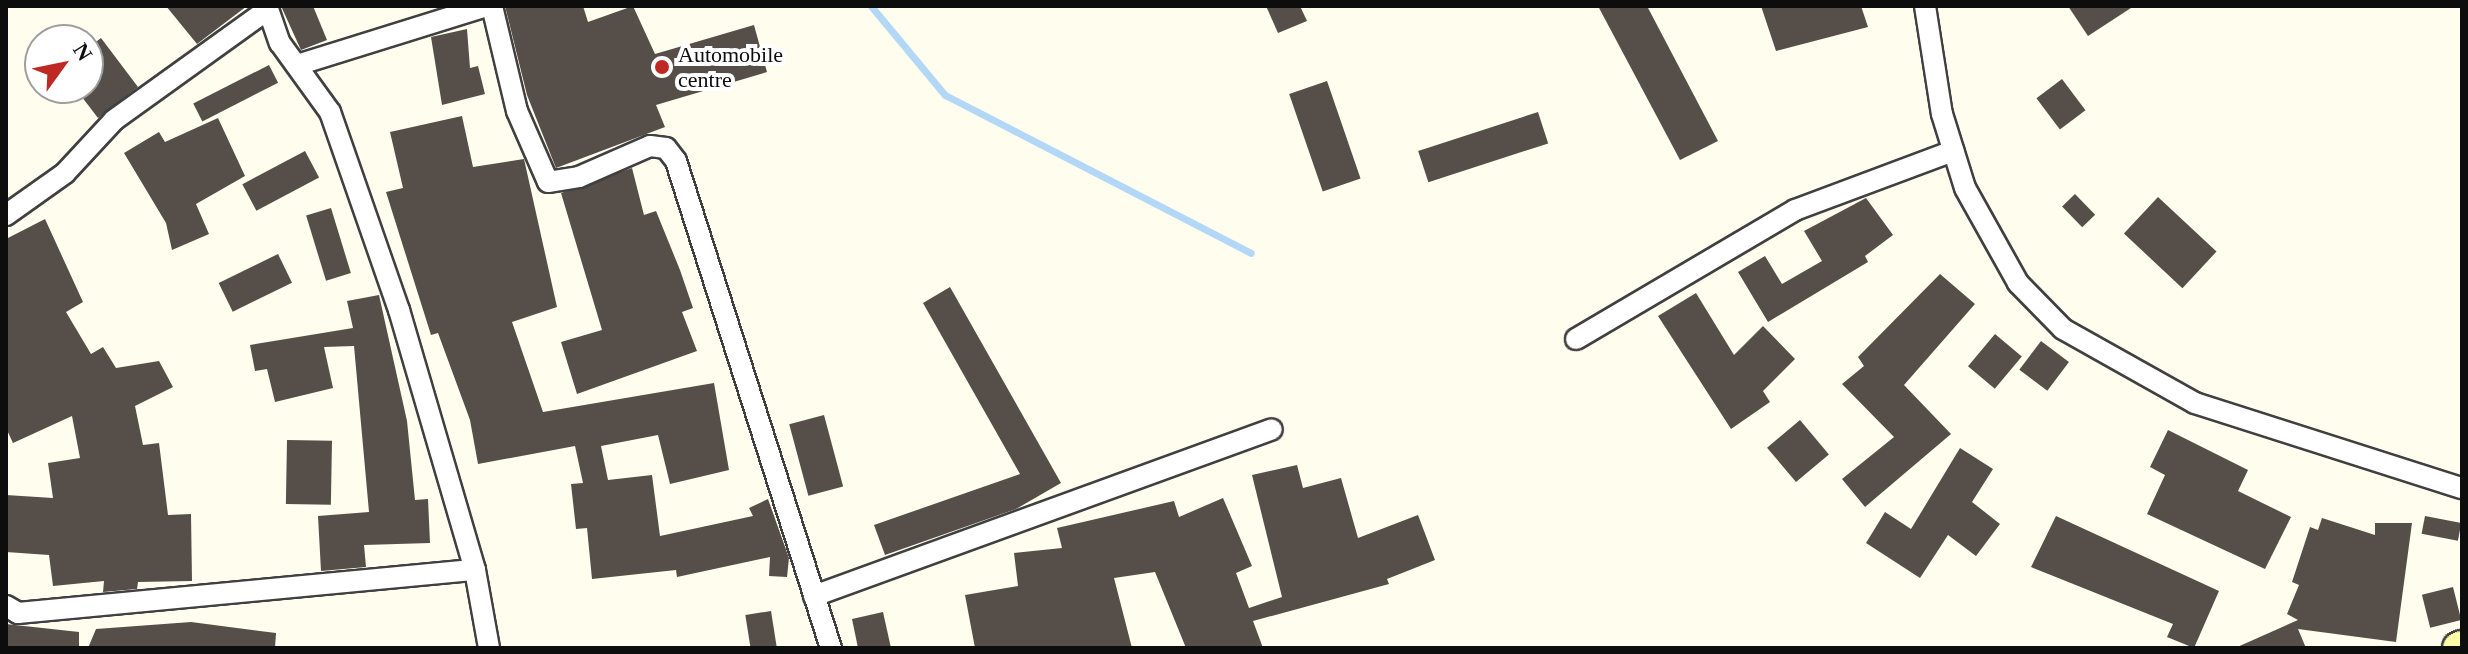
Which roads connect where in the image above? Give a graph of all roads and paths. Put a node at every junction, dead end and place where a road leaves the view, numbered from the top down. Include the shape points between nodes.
1 (489, 6) edge
2 (1925, 6) edge
3 (267, 8) edge
4 (297, 65) junction
5 (1953, 151) junction
6 (6, 215) edge
7 (1576, 339) dead end
8 (1272, 429) dead end
9 (2462, 488) edge
10 (475, 570) junction
11 (814, 596) junction
12 (6, 606) edge
13 (489, 648) edge
14 (831, 648) edge

1 - 4 street
1 - 11 street via 517,111 548,182 579,177 650,146 666,148 676,161
2 - 5 street
3 - 4 street
3 - 6 street via 114,120 65,173
4 - 10 street via 335,126 443,446
5 - 7 street via 1795,210
5 - 9 street via 1965,188 2018,283 2063,329 2195,403
8 - 11 street
10 - 12 street via 18,613
10 - 13 street
11 - 14 street

